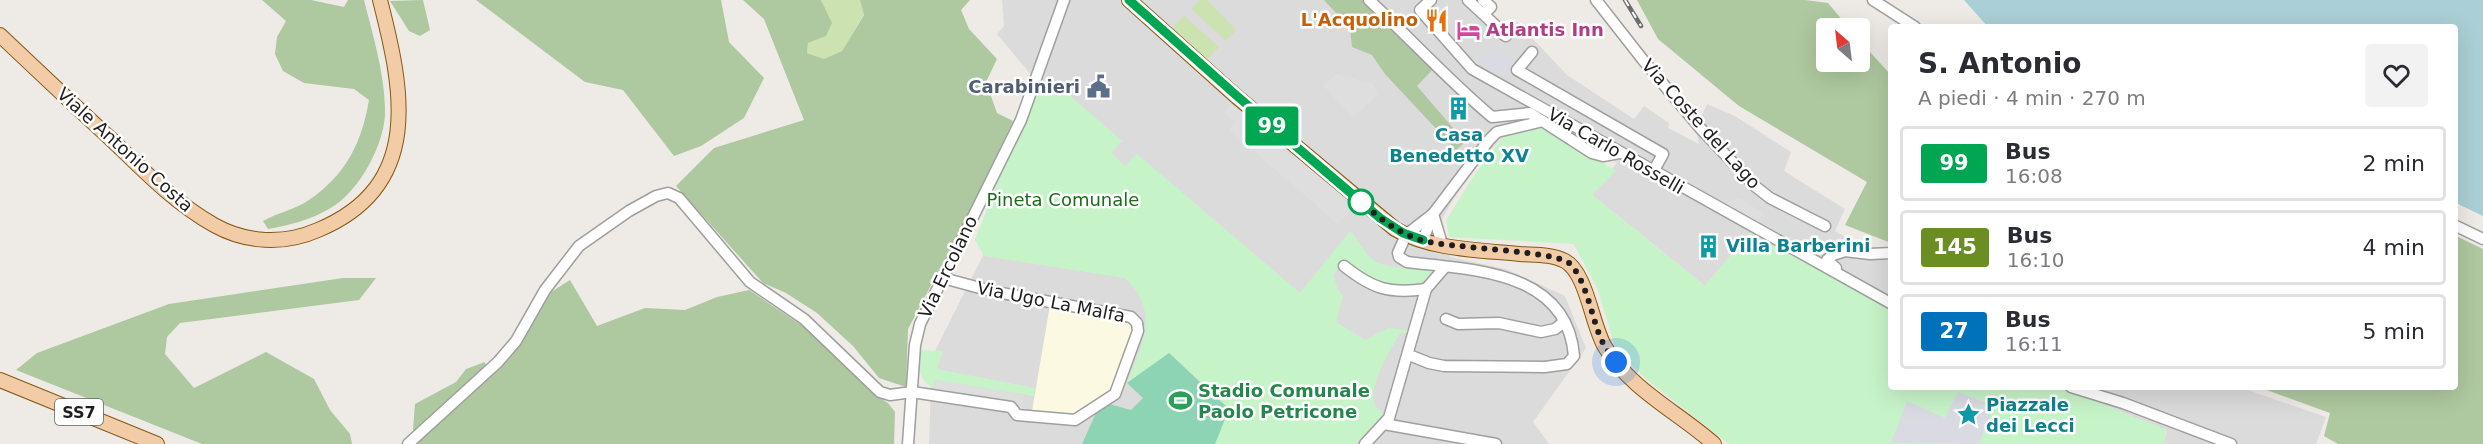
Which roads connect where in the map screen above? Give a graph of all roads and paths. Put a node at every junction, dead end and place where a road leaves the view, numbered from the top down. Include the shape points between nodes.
1 (380, 0) edge
2 (1064, 0) edge
3 (1129, 0) edge
4 (1370, 0) edge
5 (1431, 0) edge
6 (1468, 0) edge
7 (1484, 0) edge
8 (1596, 0) edge
9 (1874, 0) edge
10 (1484, 14) junction
11 (1910, 24) edge
12 (1502, 32) dead end
13 (0, 35) edge
14 (1532, 52) dead end
15 (1543, 121) junction
16 (1619, 153) junction
17 (1653, 172) junction
18 (1433, 214) junction
19 (1825, 226) dead end
20 (2458, 227) edge
21 (1406, 235) junction
22 (2483, 239) edge
23 (1423, 240) junction
24 (1442, 244) junction
25 (1878, 246) dead end
26 (1888, 247) edge
27 (1888, 253) edge
28 (1344, 266) dead end
29 (1445, 267) junction
30 (943, 278) junction
31 (1844, 278) junction
32 (1426, 289) junction
33 (1888, 302) edge
34 (1446, 319) dead end
35 (1564, 322) junction
36 (1409, 355) junction
37 (0, 380) edge
38 (2081, 390) edge
39 (912, 392) junction
40 (1384, 424) junction
41 (157, 444) edge
42 (408, 444) edge
43 (908, 444) edge
44 (1365, 444) edge
45 (1496, 444) edge
46 (1714, 444) edge
47 (2231, 444) edge

1 - 13 main road, Viale Antonio Costa via 400,104 390,166 371,194 351,212 322,229 285,240 235,234 199,216 160,186
2 - 30 street, Via Ercolano via 1021,120
3 - 21 main road via 1360,201
4 - 15 street via 1454,85 1492,117 1530,113
5 - 16 street, Via Carlo Rosselli via 1420,10 1471,67
6 - 10 street
7 - 10 street via 1491,7
8 - 19 street, Via Coste del Lago via 1701,129 1756,187
9 - 11 street
10 - 12 street
14 - 17 street via 1517,70 1663,154
15 - 16 street via 1592,153
15 - 18 street via 1497,132
16 - 17 street, Via Carlo Rosselli
17 - 31 street, Via Carlo Rosselli
18 - 21 street
18 - 23 street
18 - 24 street
20 - 22 street
21 - 23 main road
21 - 29 street via 1398,253 1401,259
23 - 24 main road
24 - 46 main road via 1547,256 1569,264 1581,283 1601,339 1616,362 1646,393
25 - 26 street
27 - 31 street via 1845,251 1833,255 1828,261
28 - 32 street via 1380,289
29 - 32 street
29 - 35 street via 1524,284 1551,301
30 - 39 street, Via Ercolano via 918,329
30 - 39 street, Via Ugo La Malfa via 991,291 1128,315 1138,326 1115,394 1075,420 1017,415 1011,407
31 - 33 street, Via Carlo Rosselli
32 - 36 street
34 - 35 street via 1458,324 1499,322 1541,332
35 - 36 street via 1574,356 1563,365 1444,366
36 - 40 street
37 - 41 main road, SS7
38 - 47 street
39 - 42 street via 890,395 874,387 804,319 750,282 680,198 668,193 629,211 579,246 498,362
39 - 43 street, Via Ercolano
40 - 44 street
40 - 45 street

